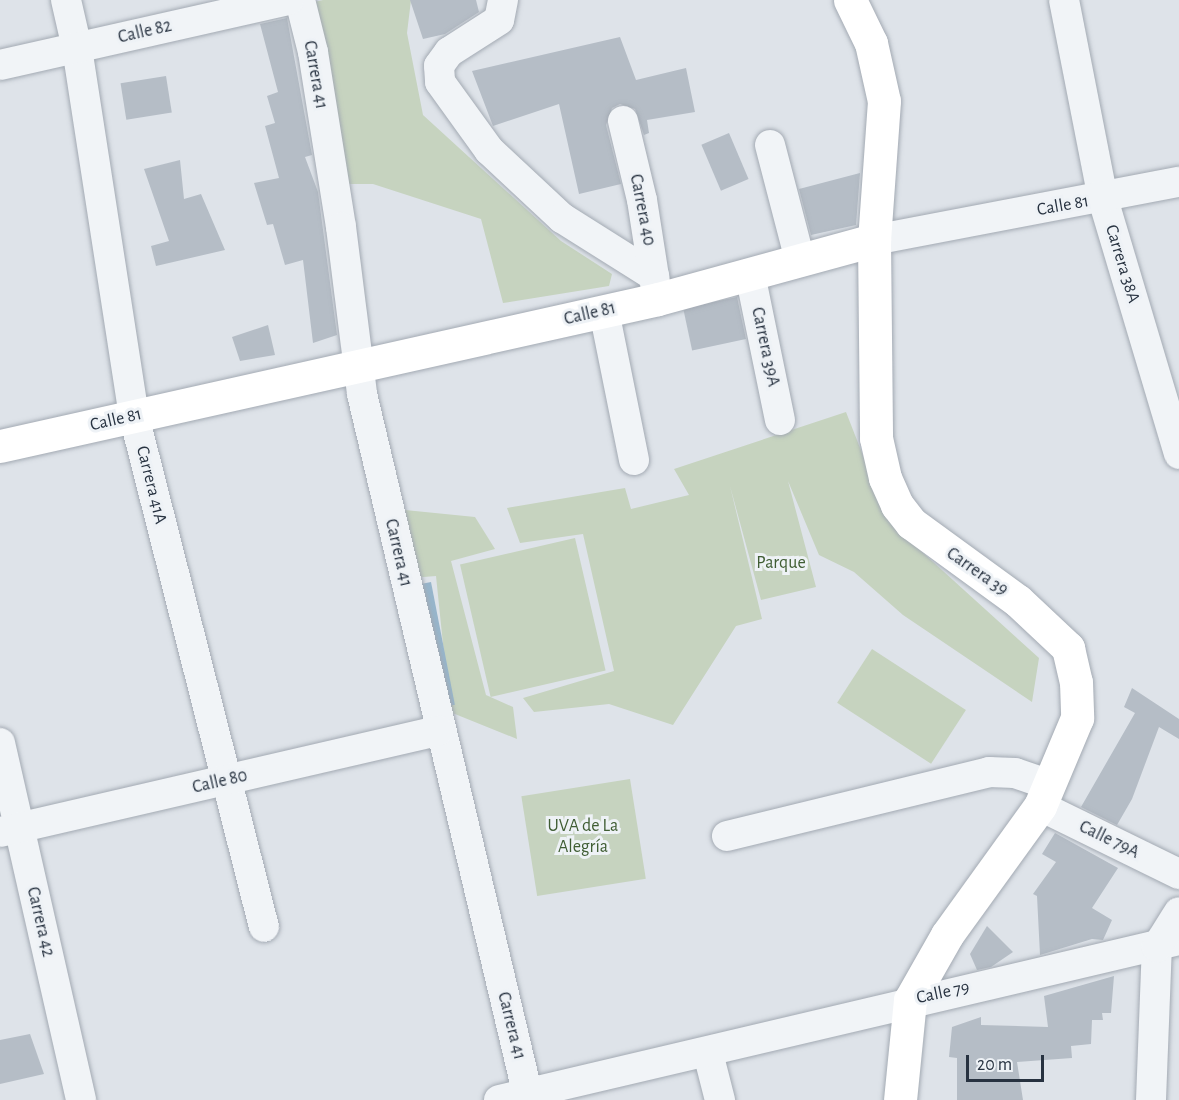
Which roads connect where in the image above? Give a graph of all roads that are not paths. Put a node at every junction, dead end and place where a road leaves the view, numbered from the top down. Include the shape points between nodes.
1 (66, 0) edge
2 (290, 0) edge
3 (300, 0) edge
4 (503, 0) edge
5 (850, 0) edge
6 (1064, 0) edge
7 (77, 48) junction
8 (0, 65) edge
9 (622, 122) dead end
10 (770, 145) dead end
11 (1179, 182) edge
12 (1103, 199) junction
13 (874, 240) junction
14 (800, 260) junction
15 (750, 274) junction
16 (656, 287) junction
17 (604, 311) junction
18 (358, 366) junction
19 (134, 416) junction
20 (780, 420) dead end
21 (0, 446) edge
22 (1179, 454) edge
23 (634, 460) dead end
24 (439, 731) junction
25 (0, 743) edge
26 (225, 780) junction
27 (1045, 796) junction
28 (10, 830) edge
29 (727, 836) dead end
30 (1179, 874) edge
31 (1179, 912) edge
32 (264, 927) dead end
33 (1168, 944) edge
34 (910, 1000) junction
35 (708, 1053) junction
36 (518, 1098) edge
37 (81, 1100) edge
38 (720, 1100) edge
39 (900, 1100) edge
40 (1151, 1100) edge

1 - 7 street, Carrera 41A
2 - 7 street, Calle 82
3 - 18 street, Carrera 41 via 328,145
4 - 16 street via 500,20 449,52 439,66 440,82 489,150 562,218
5 - 13 main road, Carrera 39 via 871,43 884,101
6 - 12 street, Carrera 38A
7 - 8 street, Calle 82
7 - 19 street, Carrera 41A
9 - 16 street, Carrera 40 via 642,200
10 - 14 street
11 - 12 street, Calle 81
12 - 13 street, Calle 81
12 - 22 street, Carrera 38A
13 - 14 main road, Calle 81
13 - 27 main road, Carrera 39 via 876,438 885,478 897,505 911,523 1018,601 1068,648 1075,664 1077,718
14 - 15 main road, Calle 81
15 - 16 main road, Calle 81
15 - 20 street, Carrera 39A
16 - 17 main road, Calle 81
17 - 18 main road, Calle 81
17 - 23 street
18 - 19 main road, Calle 81
18 - 24 street, Carrera 41
19 - 21 main road, Calle 81
19 - 26 street, Carrera 41A
24 - 26 street, Calle 80
24 - 36 street, Carrera 41
25 - 28 street, Carrera 42
26 - 28 street, Calle 80
26 - 32 street, Carrera 41A
27 - 29 street, Calle 79A via 1015,773 989,772
27 - 30 street, Calle 79A
27 - 34 main road, Carrera 39 via 947,935
28 - 37 street, Carrera 42
31 - 33 street
33 - 34 street, Calle 79
33 - 40 street
34 - 35 street, Calle 79
34 - 39 main road, Carrera 39
35 - 36 street, Calle 79
35 - 38 street

